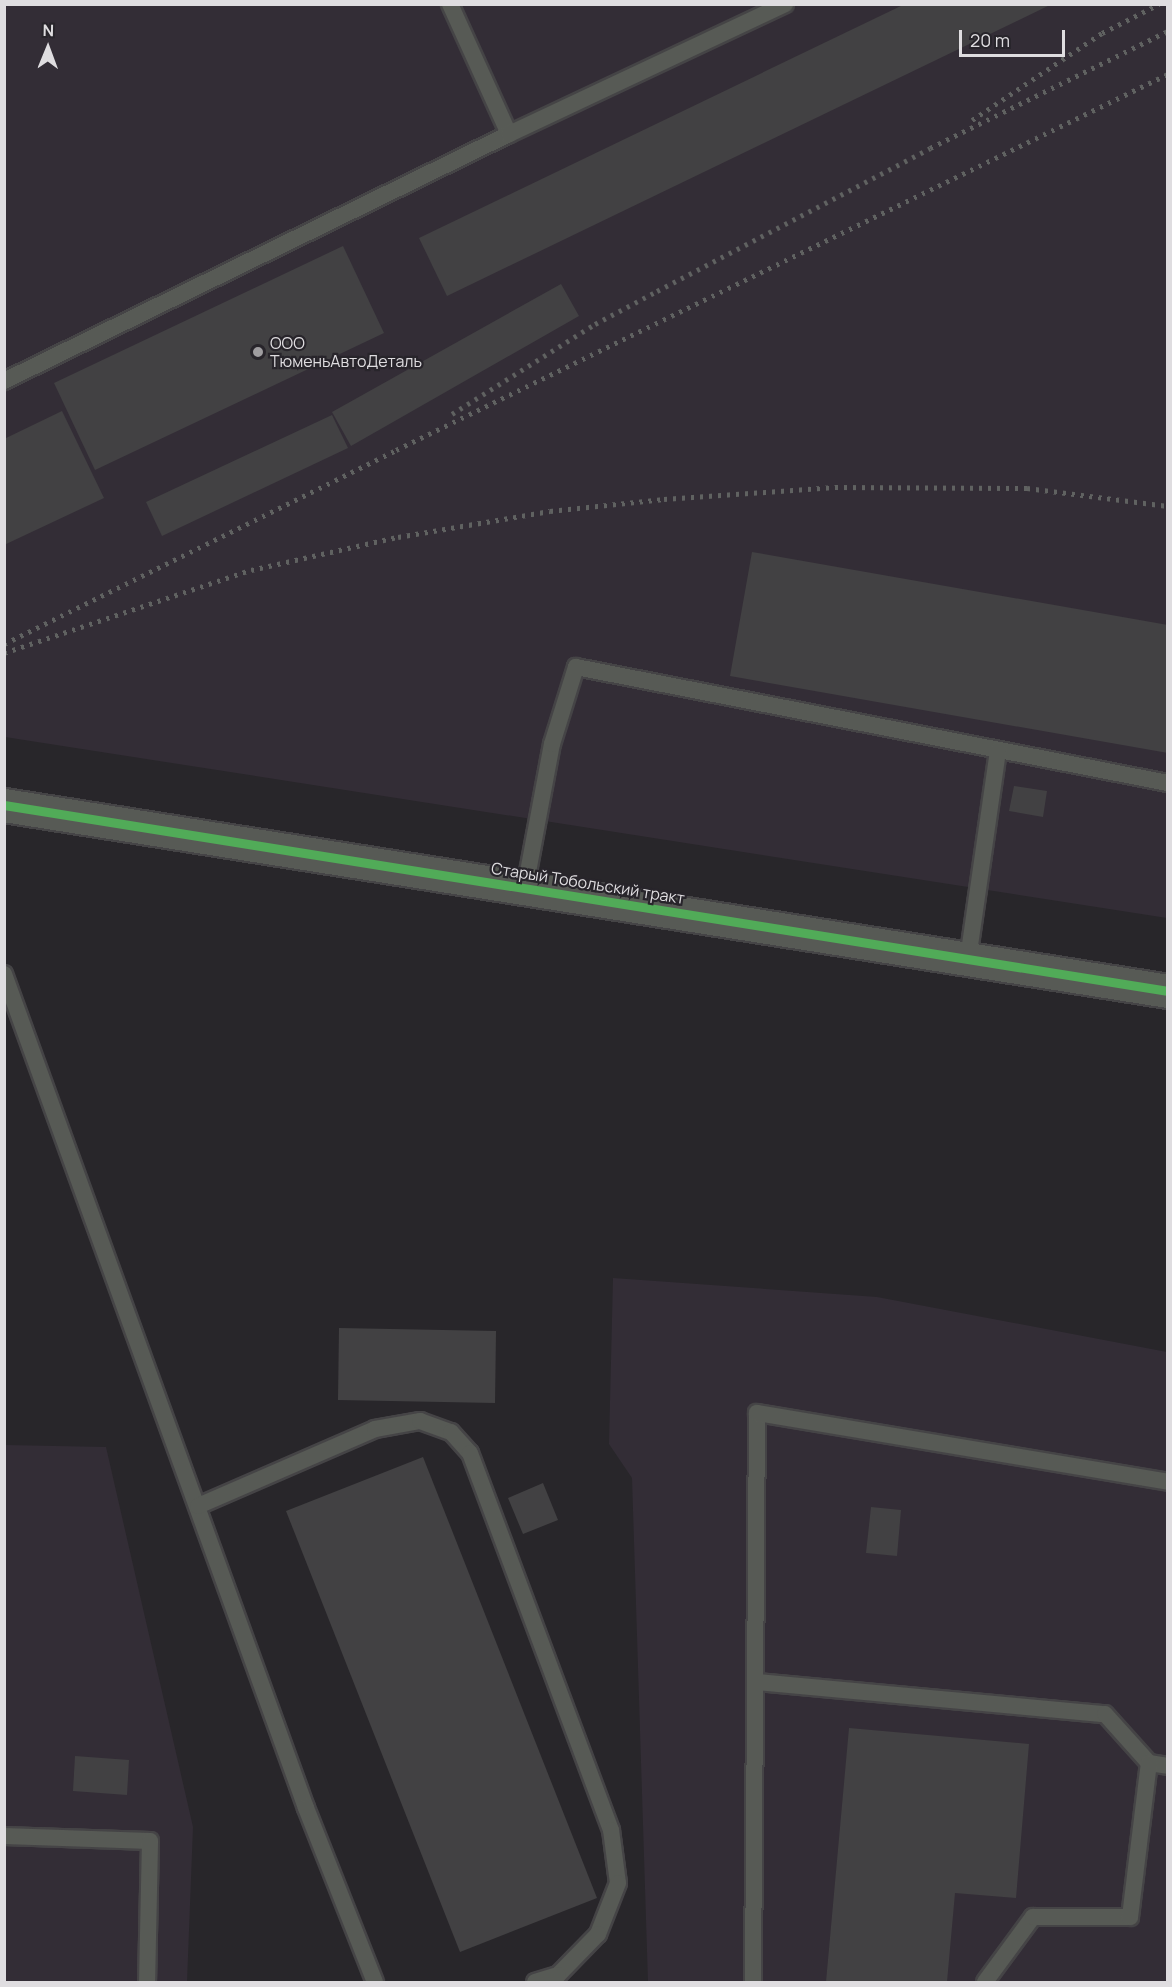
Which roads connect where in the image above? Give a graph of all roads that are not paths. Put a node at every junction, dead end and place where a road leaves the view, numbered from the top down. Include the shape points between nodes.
1 (450, 4) edge
2 (785, 4) edge
3 (509, 134) junction
4 (4, 381) edge
5 (998, 750) junction
6 (1167, 783) edge
7 (4, 805) edge
8 (525, 888) junction
9 (968, 959) junction
10 (4, 974) edge
11 (1167, 991) edge
12 (1167, 1482) edge
13 (198, 1506) junction
14 (757, 1682) junction
15 (1149, 1763) junction
16 (1167, 1766) edge
17 (4, 1836) edge
18 (147, 1983) edge
19 (375, 1983) edge
20 (535, 1983) edge
21 (753, 1983) edge
22 (985, 1983) edge

1 - 3 lane
2 - 3 lane
3 - 4 lane
5 - 6 lane
5 - 8 lane via 576,667 552,744
5 - 9 lane
7 - 8 street, Старый Тобольский тракт
8 - 9 street, Старый Тобольский тракт
9 - 11 street, Старый Тобольский тракт
10 - 13 lane
12 - 14 lane via 757,1413
13 - 19 lane via 306,1809
13 - 20 lane via 375,1429 420,1420 451,1432 471,1454 611,1830 618,1883 598,1934 558,1975
14 - 15 lane via 1105,1714
14 - 21 lane
15 - 16 lane
15 - 22 lane via 1130,1917 1033,1917
17 - 18 lane via 150,1841

